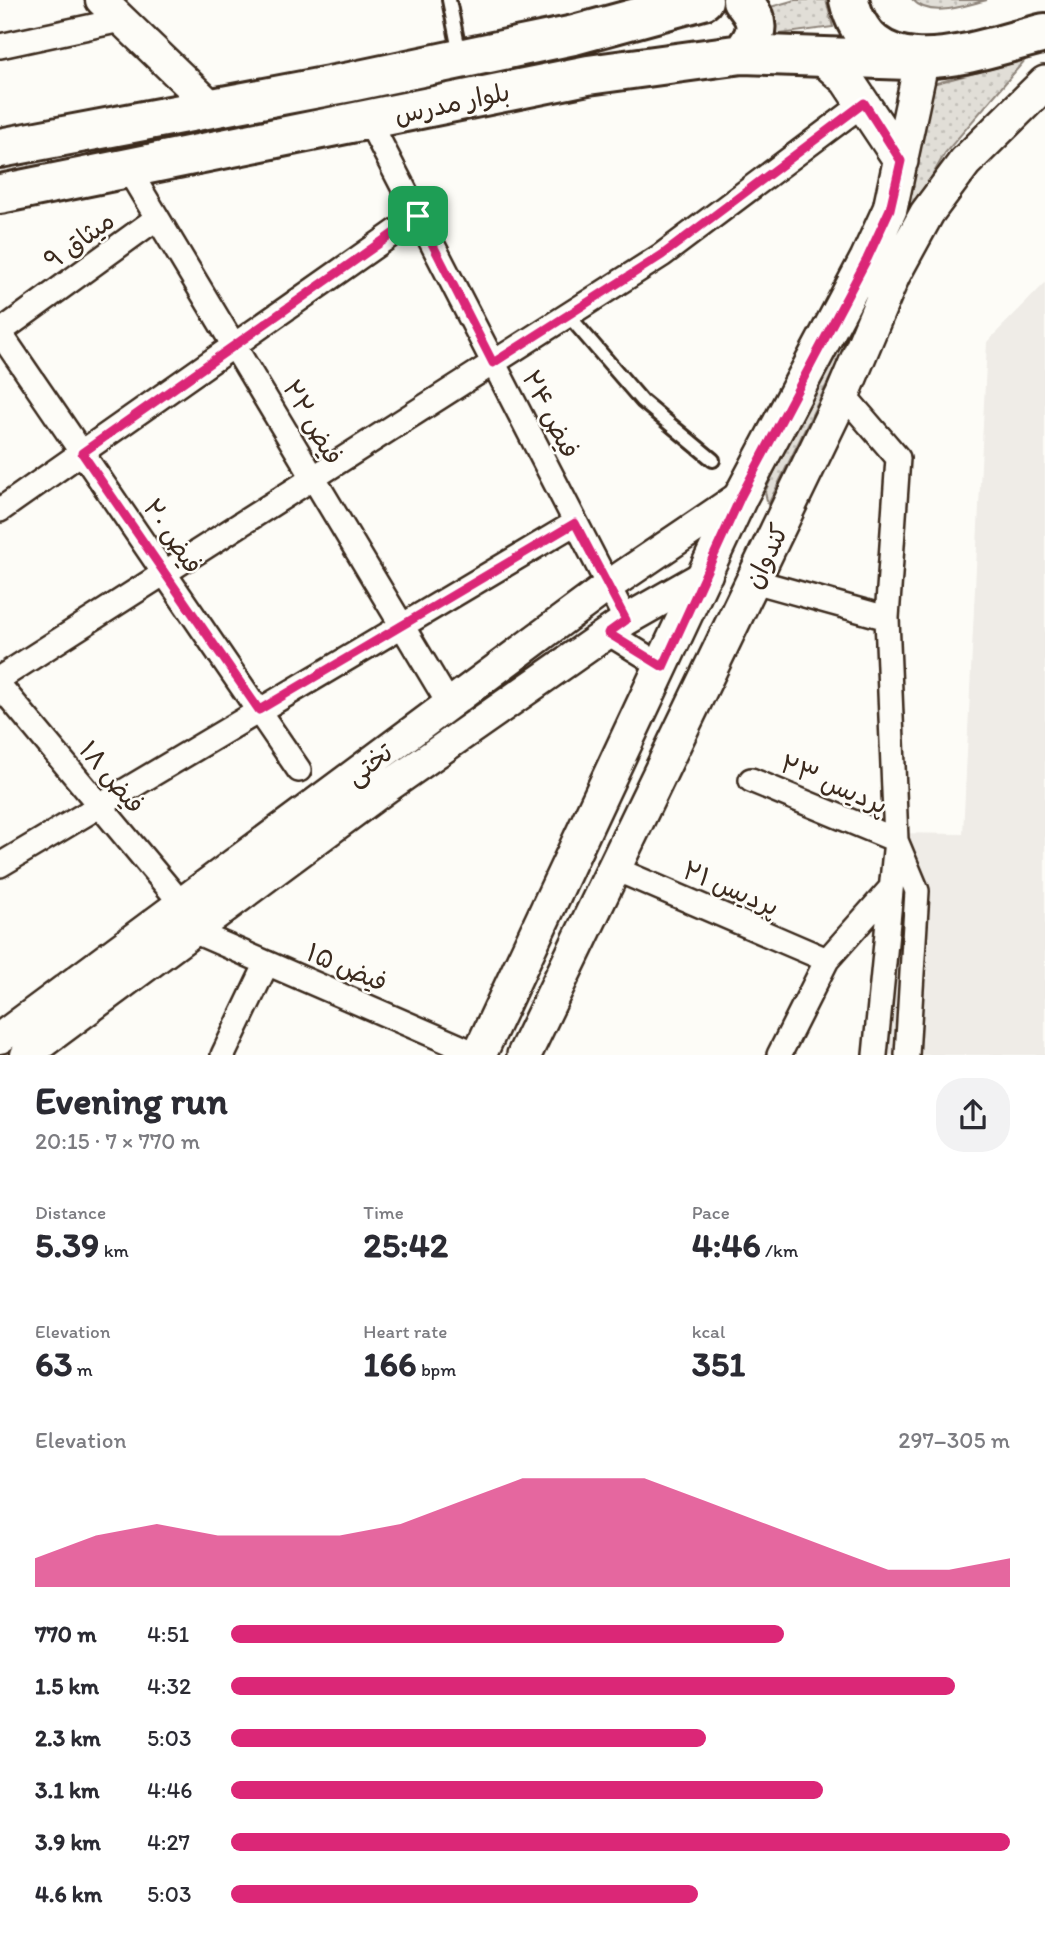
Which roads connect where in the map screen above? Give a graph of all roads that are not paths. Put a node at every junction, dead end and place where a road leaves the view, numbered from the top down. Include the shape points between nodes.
1 (449, 0) edge
2 (703, 0) edge
3 (742, 0) edge
4 (849, 0) edge
5 (111, 10) edge
6 (1045, 33) edge
7 (0, 46) edge
8 (742, 54) junction
9 (821, 57) junction
10 (460, 59) junction
11 (915, 60) junction
12 (1045, 83) edge
13 (864, 103) junction
14 (211, 106) junction
15 (369, 121) junction
16 (0, 148) edge
17 (901, 161) junction
18 (128, 169) junction
19 (0, 194) edge
20 (418, 216) junction
21 (157, 218) junction
22 (568, 315) junction
23 (0, 332) edge
24 (235, 345) junction
25 (493, 363) junction
26 (843, 394) junction
27 (82, 453) junction
28 (713, 460) dead end
29 (313, 478) junction
30 (741, 496) junction
31 (0, 510) edge
32 (575, 523) junction
33 (164, 573) junction
34 (706, 574) junction
35 (754, 580) junction
36 (608, 586) junction
37 (887, 618) junction
38 (402, 626) junction
39 (617, 627) junction
40 (663, 667) junction
41 (0, 678) edge
42 (0, 686) edge
43 (449, 704) junction
44 (259, 710) junction
45 (299, 770) dead end
46 (751, 780) dead end
47 (99, 805) junction
48 (895, 840) junction
49 (0, 865) edge
50 (613, 868) junction
51 (891, 888) junction
52 (181, 903) junction
53 (547, 912) junction
54 (584, 930) junction
55 (192, 931) junction
56 (827, 960) junction
57 (267, 963) junction
58 (104, 979) junction
59 (0, 1038) edge
60 (40, 1052) edge
61 (223, 1055) edge
62 (479, 1055) edge
63 (524, 1055) edge
64 (779, 1055) edge
65 (875, 1055) edge
66 (907, 1055) edge

1 - 10 lane
2 - 10 highway, بلوار مدرس
3 - 8 highway via 755,15 755,37
4 - 11 highway via 867,37 886,52
5 - 7 street
5 - 14 street
6 - 11 highway, بلوار مدرس
8 - 9 highway, بلوار مدرس
8 - 15 highway, بلوار مدرس via 588,75
9 - 11 highway, بلوار مدرس
9 - 13 main road
10 - 14 highway, بلوار مدرس
11 - 17 main road, کندوان
12 - 26 main road, کندوان via 965,162 927,213 893,275
13 - 17 main road
13 - 22 street via 662,255
14 - 16 highway, بلوار مدرس
15 - 18 highway, بلوار مدرس
15 - 20 street, فیض ۲۴
17 - 30 main road, کندوان via 890,209 867,259
18 - 19 highway, بلوار مدرس
18 - 21 street, فیض ۲۲
20 - 24 street
20 - 25 street, فیض ۲۴
21 - 23 street, میثاق ۹
21 - 24 street, فیض ۲۲
22 - 25 street
22 - 28 lane via 642,401
23 - 27 street, فیض ۲۰
24 - 27 street
24 - 29 street, فیض ۲۲
25 - 29 street
25 - 32 street, فیض ۲۴
26 - 35 main road, کندوان
26 - 37 street via 898,458
27 - 31 street
27 - 33 street, فیض ۲۰
29 - 33 street
29 - 38 street, فیض ۲۲
30 - 34 main road, کندوان
30 - 36 street, تختی
32 - 36 street, فیض ۲۴
32 - 38 street
33 - 41 street
33 - 44 street, فیض ۲۰
34 - 39 street, تختی
34 - 40 main road, کندوان
35 - 37 street
35 - 50 main road, کندوان
36 - 39 street, فیض ۲۴
36 - 43 street, تختی
37 - 48 street
38 - 43 street, فیض ۲۲
38 - 44 street
39 - 40 street
39 - 55 street, تختی
40 - 53 main road, کندوان
42 - 47 street, فیض ۱۸
43 - 52 street, تختی
44 - 45 street, فیض ۲۰
44 - 47 street
46 - 48 street, پردیس ۲۳
47 - 49 street
47 - 52 street, فیض ۱۸
48 - 51 street
48 - 66 street via 917,891
50 - 54 main road, کندوان
50 - 56 street, پردیس ۲۱
51 - 56 street
51 - 65 street
52 - 58 street, تختی
53 - 54 main road
53 - 62 main road, کندوان
54 - 63 main road, کندوان
55 - 57 street, فیض ۱۵
55 - 58 street, تختی
56 - 64 street
57 - 61 street
57 - 62 street, فیض ۱۵
58 - 59 street, تختی
58 - 60 street, تختی

